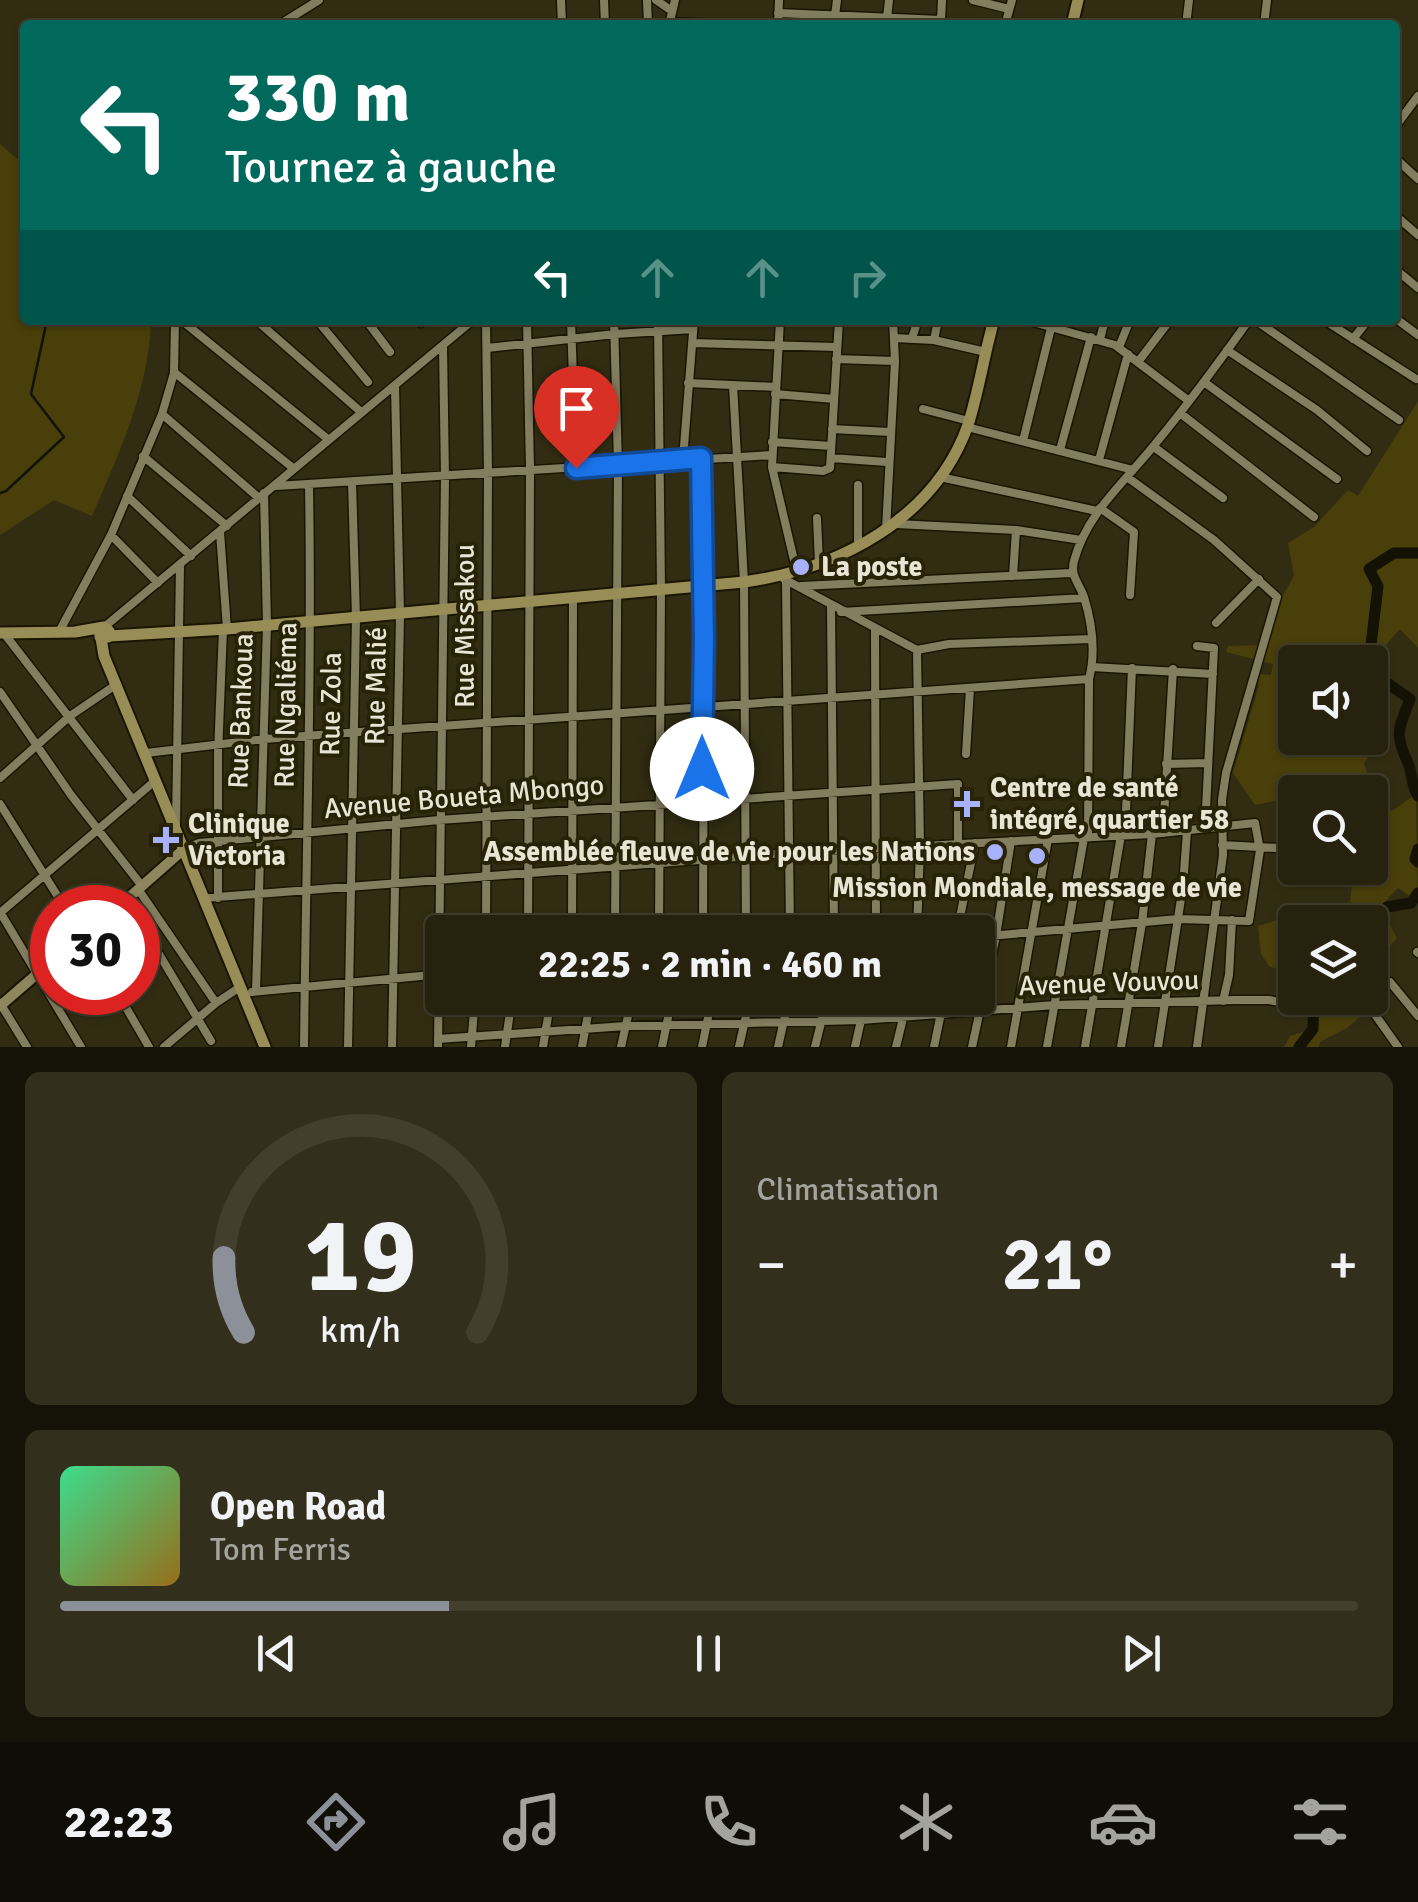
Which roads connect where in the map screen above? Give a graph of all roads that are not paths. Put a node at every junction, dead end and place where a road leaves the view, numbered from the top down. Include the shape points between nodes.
1 (319, 0) edge
2 (656, 0) edge
3 (674, 0) edge
4 (779, 0) edge
5 (837, 0) edge
6 (889, 0) edge
7 (973, 0) edge
8 (1010, 5) edge
9 (778, 13) junction
10 (804, 14) junction
11 (836, 16) junction
12 (671, 19) edge
13 (286, 20) edge
14 (778, 20) edge
15 (804, 20) edge
16 (850, 20) edge
17 (893, 20) edge
18 (1418, 96) edge
19 (1408, 109) junction
20 (1418, 118) edge
21 (1400, 120) edge
22 (178, 325) edge
23 (184, 325) edge
24 (262, 325) edge
25 (321, 325) edge
26 (370, 325) edge
27 (468, 325) edge
28 (486, 325) edge
29 (527, 325) edge
30 (571, 325) edge
31 (614, 325) edge
32 (658, 325) edge
33 (693, 325) edge
34 (780, 325) edge
35 (838, 325) edge
36 (893, 325) edge
37 (916, 325) edge
38 (937, 325) edge
39 (993, 325) edge
40 (1051, 325) edge
41 (1058, 325) edge
42 (1102, 325) edge
43 (1128, 325) edge
44 (1166, 325) edge
45 (1248, 325) edge
46 (1259, 325) edge
47 (1332, 325) edge
48 (1364, 325) edge
49 (658, 332) junction
50 (614, 334) junction
51 (894, 338) junction
52 (912, 338) junction
53 (1095, 338) junction
54 (1353, 339) junction
55 (571, 340) junction
56 (934, 340) junction
57 (692, 343) junction
58 (528, 344) junction
59 (779, 345) junction
60 (443, 346) junction
61 (836, 347) junction
62 (487, 348) junction
63 (1119, 348) junction
64 (1227, 350) junction
65 (390, 352) dead end
66 (986, 352) junction
67 (1128, 354) junction
68 (836, 359) junction
69 (895, 360) junction
70 (1138, 362) junction
71 (174, 372) junction
72 (1416, 379) edge
73 (368, 382) dead end
74 (1204, 382) junction
75 (688, 383) junction
76 (732, 385) junction
77 (395, 386) junction
78 (776, 390) junction
79 (834, 399) junction
80 (1189, 401) junction
81 (922, 409) dead end
82 (361, 412) junction
83 (1180, 413) junction
84 (162, 414) junction
85 (1399, 420) dead end
86 (968, 424) junction
87 (832, 428) junction
88 (890, 432) junction
89 (328, 440) junction
90 (772, 442) junction
91 (1022, 442) junction
92 (832, 446) junction
93 (1154, 446) junction
94 (1060, 450) junction
95 (1367, 451) dead end
96 (772, 455) junction
97 (143, 456) junction
98 (737, 456) junction
99 (701, 458) junction
100 (831, 458) junction
101 (683, 459) junction
102 (1099, 460) junction
103 (660, 462) junction
104 (887, 462) junction
105 (618, 464) junction
106 (293, 468) junction
107 (576, 468) junction
108 (772, 468) junction
109 (530, 470) junction
110 (488, 474) junction
111 (1130, 474) junction
112 (444, 477) junction
113 (940, 477) junction
114 (399, 479) junction
115 (1337, 479) dead end
116 (352, 482) junction
117 (309, 485) junction
118 (276, 486) junction
119 (858, 486) dead end
120 (126, 496) junction
121 (262, 496) junction
122 (1223, 498) dead end
123 (1098, 510) junction
124 (1314, 517) dead end
125 (817, 518) dead end
126 (891, 527) junction
127 (224, 529) junction
128 (1016, 530) junction
129 (111, 536) junction
130 (1081, 540) junction
131 (858, 547) junction
132 (191, 556) junction
133 (180, 565) junction
134 (819, 565) junction
135 (1072, 573) junction
136 (1013, 576) junction
137 (790, 579) junction
138 (1259, 579) junction
139 (744, 582) junction
140 (158, 583) junction
141 (702, 586) junction
142 (661, 590) junction
143 (618, 593) junction
144 (1130, 596) dead end
145 (573, 598) junction
146 (1084, 598) junction
147 (530, 602) junction
148 (488, 606) junction
149 (831, 606) junction
150 (443, 609) junction
151 (841, 612) junction
152 (400, 614) junction
153 (356, 618) junction
154 (312, 622) junction
155 (1216, 622) dead end
156 (267, 625) junction
157 (225, 629) junction
158 (875, 630) junction
159 (105, 631) junction
160 (59, 632) junction
161 (1, 633) edge
162 (179, 633) junction
163 (1090, 639) junction
164 (1197, 646) dead end
165 (917, 650) junction
166 (1092, 667) junction
167 (1132, 668) junction
168 (1173, 669) junction
169 (1212, 674) junction
170 (1089, 679) junction
171 (117, 684) junction
172 (970, 688) junction
173 (917, 691) junction
174 (0, 692) edge
175 (876, 696) junction
176 (832, 697) junction
177 (789, 700) junction
178 (746, 703) junction
179 (702, 706) junction
180 (660, 711) junction
181 (618, 713) junction
182 (70, 716) junction
183 (573, 717) junction
184 (529, 721) junction
185 (487, 724) junction
186 (442, 728) junction
187 (398, 732) junction
188 (354, 734) junction
189 (310, 738) junction
190 (264, 740) junction
191 (37, 745) junction
192 (219, 746) junction
193 (176, 749) junction
194 (146, 754) junction
195 (966, 754) dead end
196 (1207, 763) junction
197 (1166, 764) junction
198 (0, 778) edge
199 (157, 780) junction
200 (919, 786) junction
201 (876, 789) junction
202 (833, 792) junction
203 (787, 795) junction
204 (745, 798) junction
205 (133, 800) junction
206 (702, 800) junction
207 (660, 803) junction
208 (0, 804) edge
209 (616, 806) junction
210 (573, 810) junction
211 (530, 814) junction
212 (486, 817) junction
213 (439, 820) junction
214 (395, 824) junction
215 (1222, 824) junction
216 (176, 826) junction
217 (1206, 829) junction
218 (99, 830) junction
219 (350, 830) junction
220 (1187, 830) junction
221 (306, 833) junction
222 (1162, 833) junction
223 (1152, 834) junction
224 (1123, 835) junction
225 (260, 837) junction
226 (1086, 837) junction
227 (1048, 839) junction
228 (1011, 841) junction
229 (218, 842) junction
230 (976, 843) junction
231 (958, 844) junction
232 (1222, 845) junction
233 (1259, 846) junction
234 (184, 848) junction
235 (920, 848) junction
236 (1278, 848) edge
237 (876, 849) junction
238 (834, 850) junction
239 (789, 853) junction
240 (745, 856) junction
241 (702, 860) junction
242 (659, 862) junction
243 (615, 866) junction
244 (572, 870) junction
245 (529, 872) junction
246 (46, 875) junction
247 (486, 875) junction
248 (440, 878) junction
249 (394, 883) junction
250 (52, 885) edge
251 (139, 885) edge
252 (142, 885) edge
253 (350, 887) junction
254 (305, 891) junction
255 (258, 894) junction
256 (211, 898) junction
257 (0, 913) edge
258 (440, 915) edge
259 (486, 915) edge
260 (528, 915) edge
261 (572, 915) edge
262 (615, 915) edge
263 (659, 915) edge
264 (703, 915) edge
265 (746, 915) edge
266 (790, 915) edge
267 (834, 915) edge
268 (876, 915) edge
269 (918, 915) edge
270 (961, 915) edge
271 (160, 917) edge
272 (1216, 918) junction
273 (1178, 919) junction
274 (1232, 920) junction
275 (1142, 923) junction
276 (1106, 926) junction
277 (1069, 930) junction
278 (1032, 933) junction
279 (996, 936) junction
280 (995, 941) edge
281 (160, 956) edge
282 (30, 962) edge
283 (425, 975) edge
284 (394, 978) junction
285 (30, 980) edge
286 (1390, 982) dead end
287 (349, 983) junction
288 (304, 986) junction
289 (246, 990) junction
290 (1223, 1000) junction
291 (1204, 1001) junction
292 (216, 1002) junction
293 (1167, 1002) junction
294 (1278, 1002) edge
295 (1129, 1003) junction
296 (1093, 1004) junction
297 (0, 1005) edge
298 (1055, 1005) junction
299 (1018, 1009) junction
300 (995, 1010) edge
301 (62, 1015) edge
302 (130, 1015) edge
303 (439, 1015) edge
304 (474, 1015) edge
305 (510, 1015) edge
306 (548, 1015) edge
307 (588, 1015) edge
308 (628, 1015) edge
309 (669, 1015) edge
310 (709, 1015) edge
311 (746, 1015) edge
312 (785, 1015) edge
313 (823, 1015) edge
314 (862, 1015) edge
315 (929, 1015) edge
316 (942, 1015) edge
317 (979, 1015) edge
318 (1376, 1016) dead end
319 (1418, 1016) edge
320 (904, 1017) junction
321 (198, 1019) junction
322 (822, 1019) junction
323 (784, 1020) junction
324 (861, 1020) junction
325 (745, 1022) junction
326 (707, 1023) junction
327 (668, 1025) junction
328 (626, 1026) junction
329 (585, 1029) junction
330 (546, 1032) junction
331 (507, 1035) junction
332 (211, 1041) dead end
333 (472, 1042) edge
334 (438, 1043) edge
335 (27, 1047) edge
336 (82, 1047) edge
337 (149, 1047) edge
338 (164, 1047) edge
339 (266, 1047) edge
340 (304, 1047) edge
341 (348, 1047) edge
342 (392, 1047) edge
343 (505, 1047) edge
344 (543, 1047) edge
345 (582, 1047) edge
346 (622, 1047) edge
347 (662, 1047) edge
348 (702, 1047) edge
349 (740, 1047) edge
350 (778, 1047) edge
351 (814, 1047) edge
352 (856, 1047) edge
353 (896, 1047) edge
354 (934, 1047) edge
355 (972, 1047) edge
356 (1011, 1047) edge
357 (1047, 1047) edge
358 (1085, 1047) edge
359 (1121, 1047) edge
360 (1158, 1047) edge
361 (1197, 1047) edge
362 (1398, 1047) edge

1 - 13 street
2 - 12 street
3 - 12 street
4 - 9 street
5 - 11 street
6 - 17 street
7 - 8 street
9 - 10 street
9 - 14 street
10 - 11 street
10 - 15 street
11 - 16 street
18 - 19 street
19 - 20 street
19 - 21 street
22 - 71 street
23 - 89 street
24 - 82 street
25 - 73 street
26 - 65 street
27 - 60 street
28 - 62 street, Rue Missakou
29 - 58 street
30 - 55 street
31 - 50 street
32 - 49 street
33 - 49 street
33 - 57 street
34 - 59 street
35 - 61 street
36 - 51 street
37 - 52 street
38 - 56 street
39 - 66 main road
40 - 91 street
41 - 53 street
42 - 53 street
43 - 63 street
44 - 70 street
45 - 64 street
46 - 85 street
47 - 54 street
48 - 54 street
49 - 50 street
49 - 103 street
50 - 55 street
50 - 105 street
51 - 52 street
51 - 69 street
52 - 56 street
53 - 63 street
53 - 94 street
54 - 72 street
55 - 58 street
55 - 107 street
56 - 66 street
57 - 59 street
57 - 75 street
58 - 62 street
58 - 109 street
59 - 61 street
59 - 78 street
60 - 77 street
60 - 112 street
61 - 68 street
62 - 110 street, Rue Missakou
63 - 67 street
64 - 74 street
64 - 95 street
66 - 86 main road
67 - 70 street
67 - 102 street
68 - 69 street
68 - 79 street
69 - 88 street
70 - 80 street
71 - 84 street
71 - 106 street
74 - 80 street
74 - 115 street
75 - 76 street
75 - 101 street
76 - 78 street
76 - 98 street
77 - 82 street
77 - 114 street, Rue Malié
78 - 79 street
78 - 90 street
79 - 87 street
80 - 83 street
81 - 86 street
82 - 89 street
83 - 93 street
83 - 124 street
84 - 97 street
84 - 121 street
86 - 91 street
86 - 113 main road
87 - 88 street
87 - 92 street
88 - 104 street
89 - 106 street
90 - 92 street
90 - 96 street
91 - 94 street
92 - 100 street
93 - 111 street
93 - 122 street
94 - 102 street
96 - 98 street
96 - 108 street
97 - 120 street
97 - 127 street
98 - 99 street
98 - 139 street
99 - 101 street
99 - 141 street
100 - 104 street
100 - 108 street via 824,471
101 - 103 street
102 - 111 street
103 - 105 street
103 - 142 street
104 - 126 street
105 - 107 street
105 - 143 street
106 - 118 street
107 - 109 street
108 - 137 street
109 - 110 street
109 - 147 street
110 - 112 street
110 - 148 street, Rue Missakou
111 - 123 street
111 - 138 street
112 - 114 street
112 - 150 street
113 - 123 street
113 - 126 main road
114 - 116 street
114 - 152 street, Rue Malié
116 - 117 street
116 - 153 street, Rue Zola
117 - 118 street
117 - 154 street, Rue Ngaliéma
118 - 121 street
119 - 131 street
120 - 129 street
120 - 132 street
121 - 127 street
121 - 156 street, Rue Bankoua
123 - 130 street
123 - 144 street via 1134,532
125 - 134 street
126 - 128 street
126 - 131 main road
127 - 132 street
127 - 157 street
128 - 130 street
128 - 136 street
129 - 140 street
129 - 160 street
130 - 135 street
131 - 134 main road
132 - 133 street
133 - 140 street
133 - 162 street
134 - 137 main road
135 - 136 street
135 - 146 street
136 - 137 street
137 - 139 main road
137 - 149 street
137 - 177 street
138 - 155 street
138 - 215 street via 1277,599 1230,750
139 - 141 main road
139 - 178 street
140 - 159 street
141 - 142 main road
141 - 179 street
142 - 143 main road
142 - 180 street
143 - 145 main road
143 - 181 street
145 - 147 main road
145 - 183 street
146 - 151 street
146 - 163 street
147 - 148 main road
147 - 184 street
148 - 150 main road
148 - 185 street, Rue Missakou
149 - 151 street
149 - 176 street
150 - 152 main road
150 - 186 street
151 - 158 street
152 - 153 main road
152 - 187 street, Rue Malié
153 - 154 main road
153 - 188 street, Rue Zola
154 - 156 main road
154 - 189 street, Rue Ngaliéma
156 - 157 main road
156 - 190 street, Rue Bankoua
157 - 162 main road
157 - 192 street
158 - 165 street
158 - 175 street
159 - 160 main road
159 - 162 main road
159 - 171 main road
160 - 161 main road
161 - 182 street
162 - 193 street
163 - 165 street
163 - 166 street
164 - 169 street via 1214,647
165 - 173 street
166 - 167 street
166 - 170 street
167 - 168 street
167 - 224 street
168 - 169 street
168 - 197 street
169 - 196 street
170 - 172 street
170 - 226 street
171 - 182 street
171 - 194 main road
172 - 173 street
172 - 195 street
173 - 175 street
173 - 200 street
174 - 191 street
175 - 176 street
175 - 201 street
176 - 177 street
176 - 202 street
177 - 178 street
177 - 203 street
178 - 179 street
178 - 204 street
179 - 180 street
179 - 206 street
180 - 181 street
180 - 207 street
181 - 183 street
181 - 209 street
182 - 191 street
182 - 205 street
183 - 184 street
183 - 210 street
184 - 185 street
184 - 211 street
185 - 186 street
185 - 212 street, Rue Missakou
186 - 187 street
186 - 213 street
187 - 188 street
187 - 214 street, Rue Malié
188 - 189 street
188 - 219 street, Rue Zola
189 - 190 street
189 - 221 street, Rue Ngaliéma
190 - 192 street
190 - 225 street, Rue Bankoua
191 - 198 street
191 - 218 street
192 - 193 street
192 - 229 street
193 - 194 street
193 - 216 street
194 - 199 main road
196 - 197 street
196 - 217 street
197 - 222 street
199 - 205 street
199 - 216 main road
200 - 201 street, Avenue Boueta Mbongo
200 - 231 street, Avenue Boueta Mbongo via 958,784
200 - 235 street
201 - 202 street, Avenue Boueta Mbongo
201 - 237 street
202 - 203 street, Avenue Boueta Mbongo
202 - 238 street
203 - 204 street, Avenue Boueta Mbongo
203 - 239 street
204 - 206 street, Avenue Boueta Mbongo
204 - 240 street
205 - 218 street
206 - 207 street, Avenue Boueta Mbongo
206 - 241 street
207 - 209 street, Avenue Boueta Mbongo
207 - 242 street
208 - 246 street
209 - 210 street, Avenue Boueta Mbongo
209 - 243 street
210 - 211 street, Avenue Boueta Mbongo
210 - 244 street
211 - 212 street, Avenue Boueta Mbongo
211 - 245 street
212 - 213 street, Avenue Boueta Mbongo
212 - 247 street, Rue Missakou
213 - 214 street, Avenue Boueta Mbongo
213 - 248 street
214 - 219 street, Avenue Boueta Mbongo
214 - 249 street, Rue Malié
215 - 217 street
215 - 232 street
215 - 233 street via 1255,823
216 - 234 main road
217 - 220 street
218 - 246 street
218 - 251 street
219 - 221 street, Avenue Boueta Mbongo
219 - 253 street, Rue Zola
220 - 222 street
220 - 273 street
221 - 225 street, Avenue Boueta Mbongo
221 - 254 street, Rue Ngaliéma
222 - 223 street
223 - 224 street
223 - 275 street
224 - 226 street
224 - 276 street
225 - 229 street, Avenue Boueta Mbongo
225 - 255 street, Rue Bankoua
226 - 227 street
226 - 277 street
227 - 228 street
227 - 278 street
228 - 230 street
228 - 279 street
229 - 234 street, Avenue Boueta Mbongo
229 - 256 street
230 - 231 street
230 - 270 street
231 - 235 street
232 - 233 street
232 - 272 street
233 - 236 street
233 - 274 street via 1252,920
234 - 252 street
234 - 256 main road
235 - 237 street
235 - 269 street
237 - 238 street
237 - 268 street
238 - 239 street
238 - 267 street
239 - 240 street
239 - 266 street
240 - 241 street
240 - 265 street
241 - 242 street
241 - 264 street
242 - 243 street
242 - 263 street
243 - 244 street
243 - 262 street
244 - 245 street
244 - 261 street
245 - 247 street
245 - 260 street
246 - 250 street
246 - 257 street
247 - 248 street
247 - 259 street, Rue Missakou
248 - 249 street
248 - 258 street
249 - 253 street
249 - 284 street, Rue Malié
253 - 254 street
253 - 287 street, Rue Zola
254 - 255 street
254 - 288 street, Rue Ngaliéma
255 - 256 street
255 - 289 street, Rue Bankoua
256 - 289 main road
257 - 282 street
271 - 292 street
272 - 273 street
272 - 274 street
272 - 291 street
273 - 275 street
273 - 293 street
274 - 290 street
275 - 276 street
275 - 295 street
276 - 277 street
276 - 296 street
277 - 278 street
277 - 298 street
278 - 279 street
278 - 299 street
279 - 280 street
281 - 321 street
283 - 284 street
284 - 287 street
284 - 342 street, Rue Malié
285 - 297 street
286 - 319 street
287 - 288 street
287 - 341 street, Rue Zola
288 - 289 street
288 - 340 street, Rue Ngaliéma
289 - 292 street
289 - 339 main road
290 - 291 street, Avenue Vouvou
290 - 294 street, Avenue Vouvou
291 - 293 street, Avenue Vouvou
291 - 361 street
292 - 321 street
293 - 295 street, Avenue Vouvou
293 - 360 street
295 - 296 street, Avenue Vouvou
295 - 359 street
296 - 298 street, Avenue Vouvou
296 - 358 street
297 - 335 street
298 - 299 street, Avenue Vouvou
298 - 357 street
299 - 300 street, Avenue Vouvou
299 - 356 street
301 - 336 street
302 - 337 street
303 - 334 street
304 - 333 street
305 - 331 street
306 - 330 street
307 - 329 street
308 - 328 street
309 - 327 street
310 - 326 street
311 - 325 street
312 - 323 street
313 - 322 street
314 - 324 street
315 - 320 street, Avenue Vouvou
316 - 354 street
317 - 355 street
318 - 362 street
320 - 324 street, Avenue Vouvou
320 - 353 street
321 - 332 street
321 - 338 street
322 - 323 street, Avenue Vouvou
322 - 324 street, Avenue Vouvou
322 - 351 street
323 - 325 street, Avenue Vouvou
323 - 350 street
324 - 352 street
325 - 326 street, Avenue Vouvou
325 - 349 street
326 - 327 street, Avenue Vouvou
326 - 348 street
327 - 328 street, Avenue Vouvou
327 - 347 street
328 - 329 street, Avenue Vouvou
328 - 346 street
329 - 330 street, Avenue Vouvou
329 - 345 street
330 - 331 street, Avenue Vouvou
330 - 344 street
331 - 333 street, Avenue Vouvou
331 - 343 street
333 - 334 street, Avenue Vouvou

